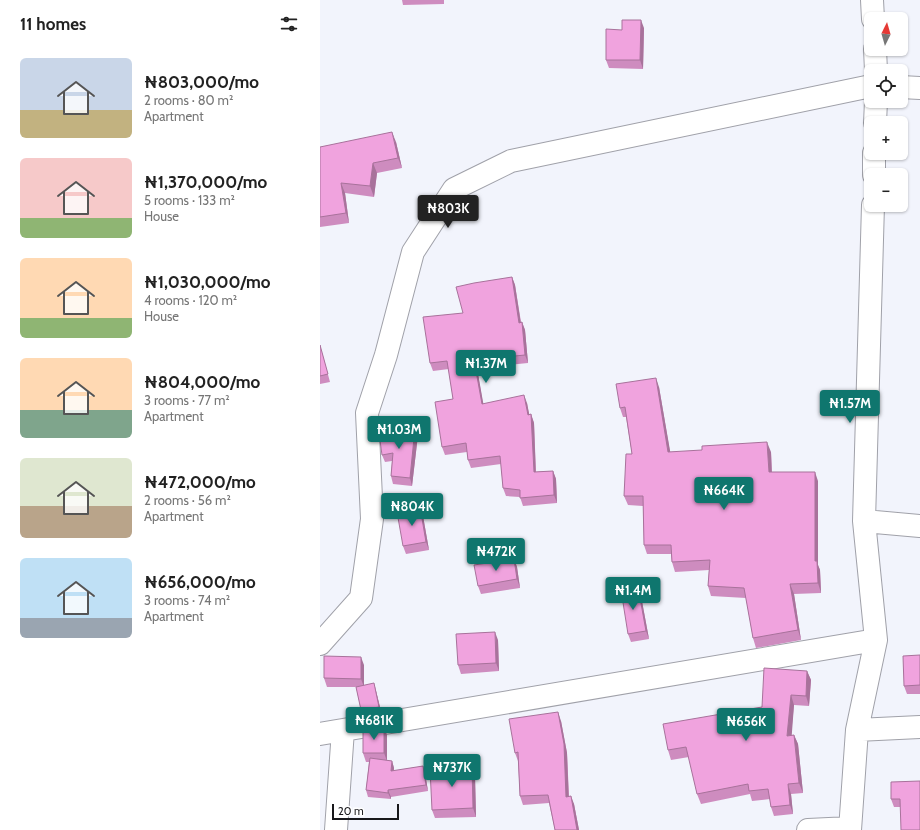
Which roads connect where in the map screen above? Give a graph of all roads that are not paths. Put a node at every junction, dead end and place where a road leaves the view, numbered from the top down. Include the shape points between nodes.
1 (872, 0) edge
2 (873, 12) edge
3 (864, 87) edge
4 (908, 87) edge
5 (920, 88) edge
6 (873, 212) edge
7 (864, 521) junction
8 (920, 526) edge
9 (876, 640) junction
10 (320, 644) edge
11 (920, 727) edge
12 (343, 730) junction
13 (857, 730) junction
14 (320, 734) edge
15 (850, 829) edge
16 (336, 830) edge
17 (808, 830) edge

1 - 2 street
3 - 10 street via 511,161 454,189 413,252 386,355 367,413 372,520 361,598
4 - 5 street
6 - 7 street
7 - 8 street
7 - 9 street
9 - 12 street
9 - 13 street
11 - 13 street
12 - 14 street
12 - 16 street
13 - 15 street
15 - 17 street

